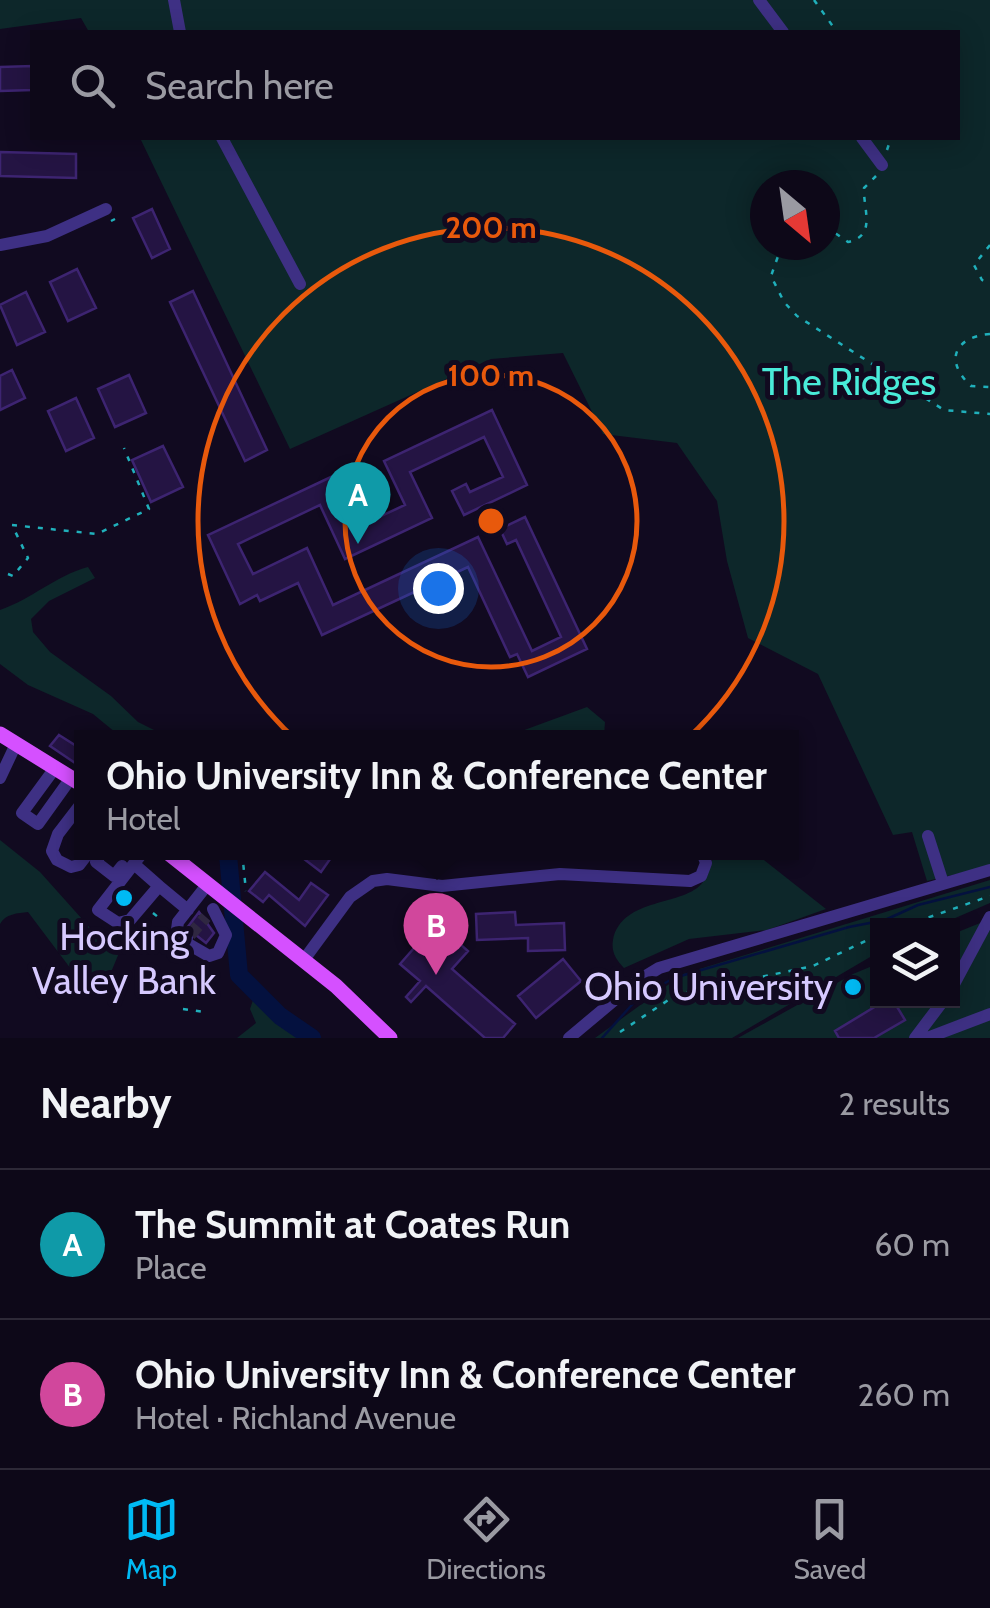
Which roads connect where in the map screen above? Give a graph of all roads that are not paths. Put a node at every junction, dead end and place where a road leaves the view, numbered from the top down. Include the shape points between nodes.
1 (174, 0) edge
2 (759, 0) edge
3 (180, 30) edge
4 (782, 30) edge
5 (223, 140) edge
6 (863, 140) edge
7 (882, 165) road end
8 (111, 216) dead end
9 (0, 245) edge
10 (300, 284) dead end
11 (0, 734) edge
12 (16, 744) junction
13 (3, 763) edge
14 (55, 768) junction
15 (0, 778) edge
16 (74, 780) edge
17 (74, 783) edge
18 (74, 813) edge
19 (928, 836) dead end
20 (82, 860) edge
21 (97, 860) edge
22 (132, 860) edge
23 (133, 860) edge
24 (139, 860) edge
25 (176, 860) edge
26 (704, 860) edge
27 (990, 870) edge
28 (943, 884) junction
29 (207, 885) junction
30 (159, 886) junction
31 (214, 908) junction
32 (188, 910) junction
33 (990, 917) edge
34 (303, 961) junction
35 (960, 973) edge
36 (937, 1008) edge
37 (990, 1014) edge
38 (390, 1038) edge
39 (569, 1038) edge
40 (915, 1038) edge
41 (927, 1038) edge

1 - 3 street
2 - 4 street
5 - 10 street
6 - 7 street
8 - 9 street
11 - 12 main road
12 - 13 street
12 - 14 main road
13 - 15 street via 8,767
14 - 16 main road
14 - 17 street via 22,813 38,824
18 - 20 street via 52,851 70,867
19 - 28 street
21 - 22 street via 114,876
23 - 30 street via 98,910 118,922 155,911
24 - 30 street
25 - 29 main road
26 - 34 street via 701,876 690,880 560,874 442,886 373,881 350,898
27 - 28 street
28 - 39 street via 660,968
29 - 31 main road
29 - 32 street
30 - 32 street
31 - 32 street via 226,935 208,956 176,937
31 - 34 main road via 239,909
33 - 35 street
34 - 38 main road
36 - 40 street
37 - 41 street

